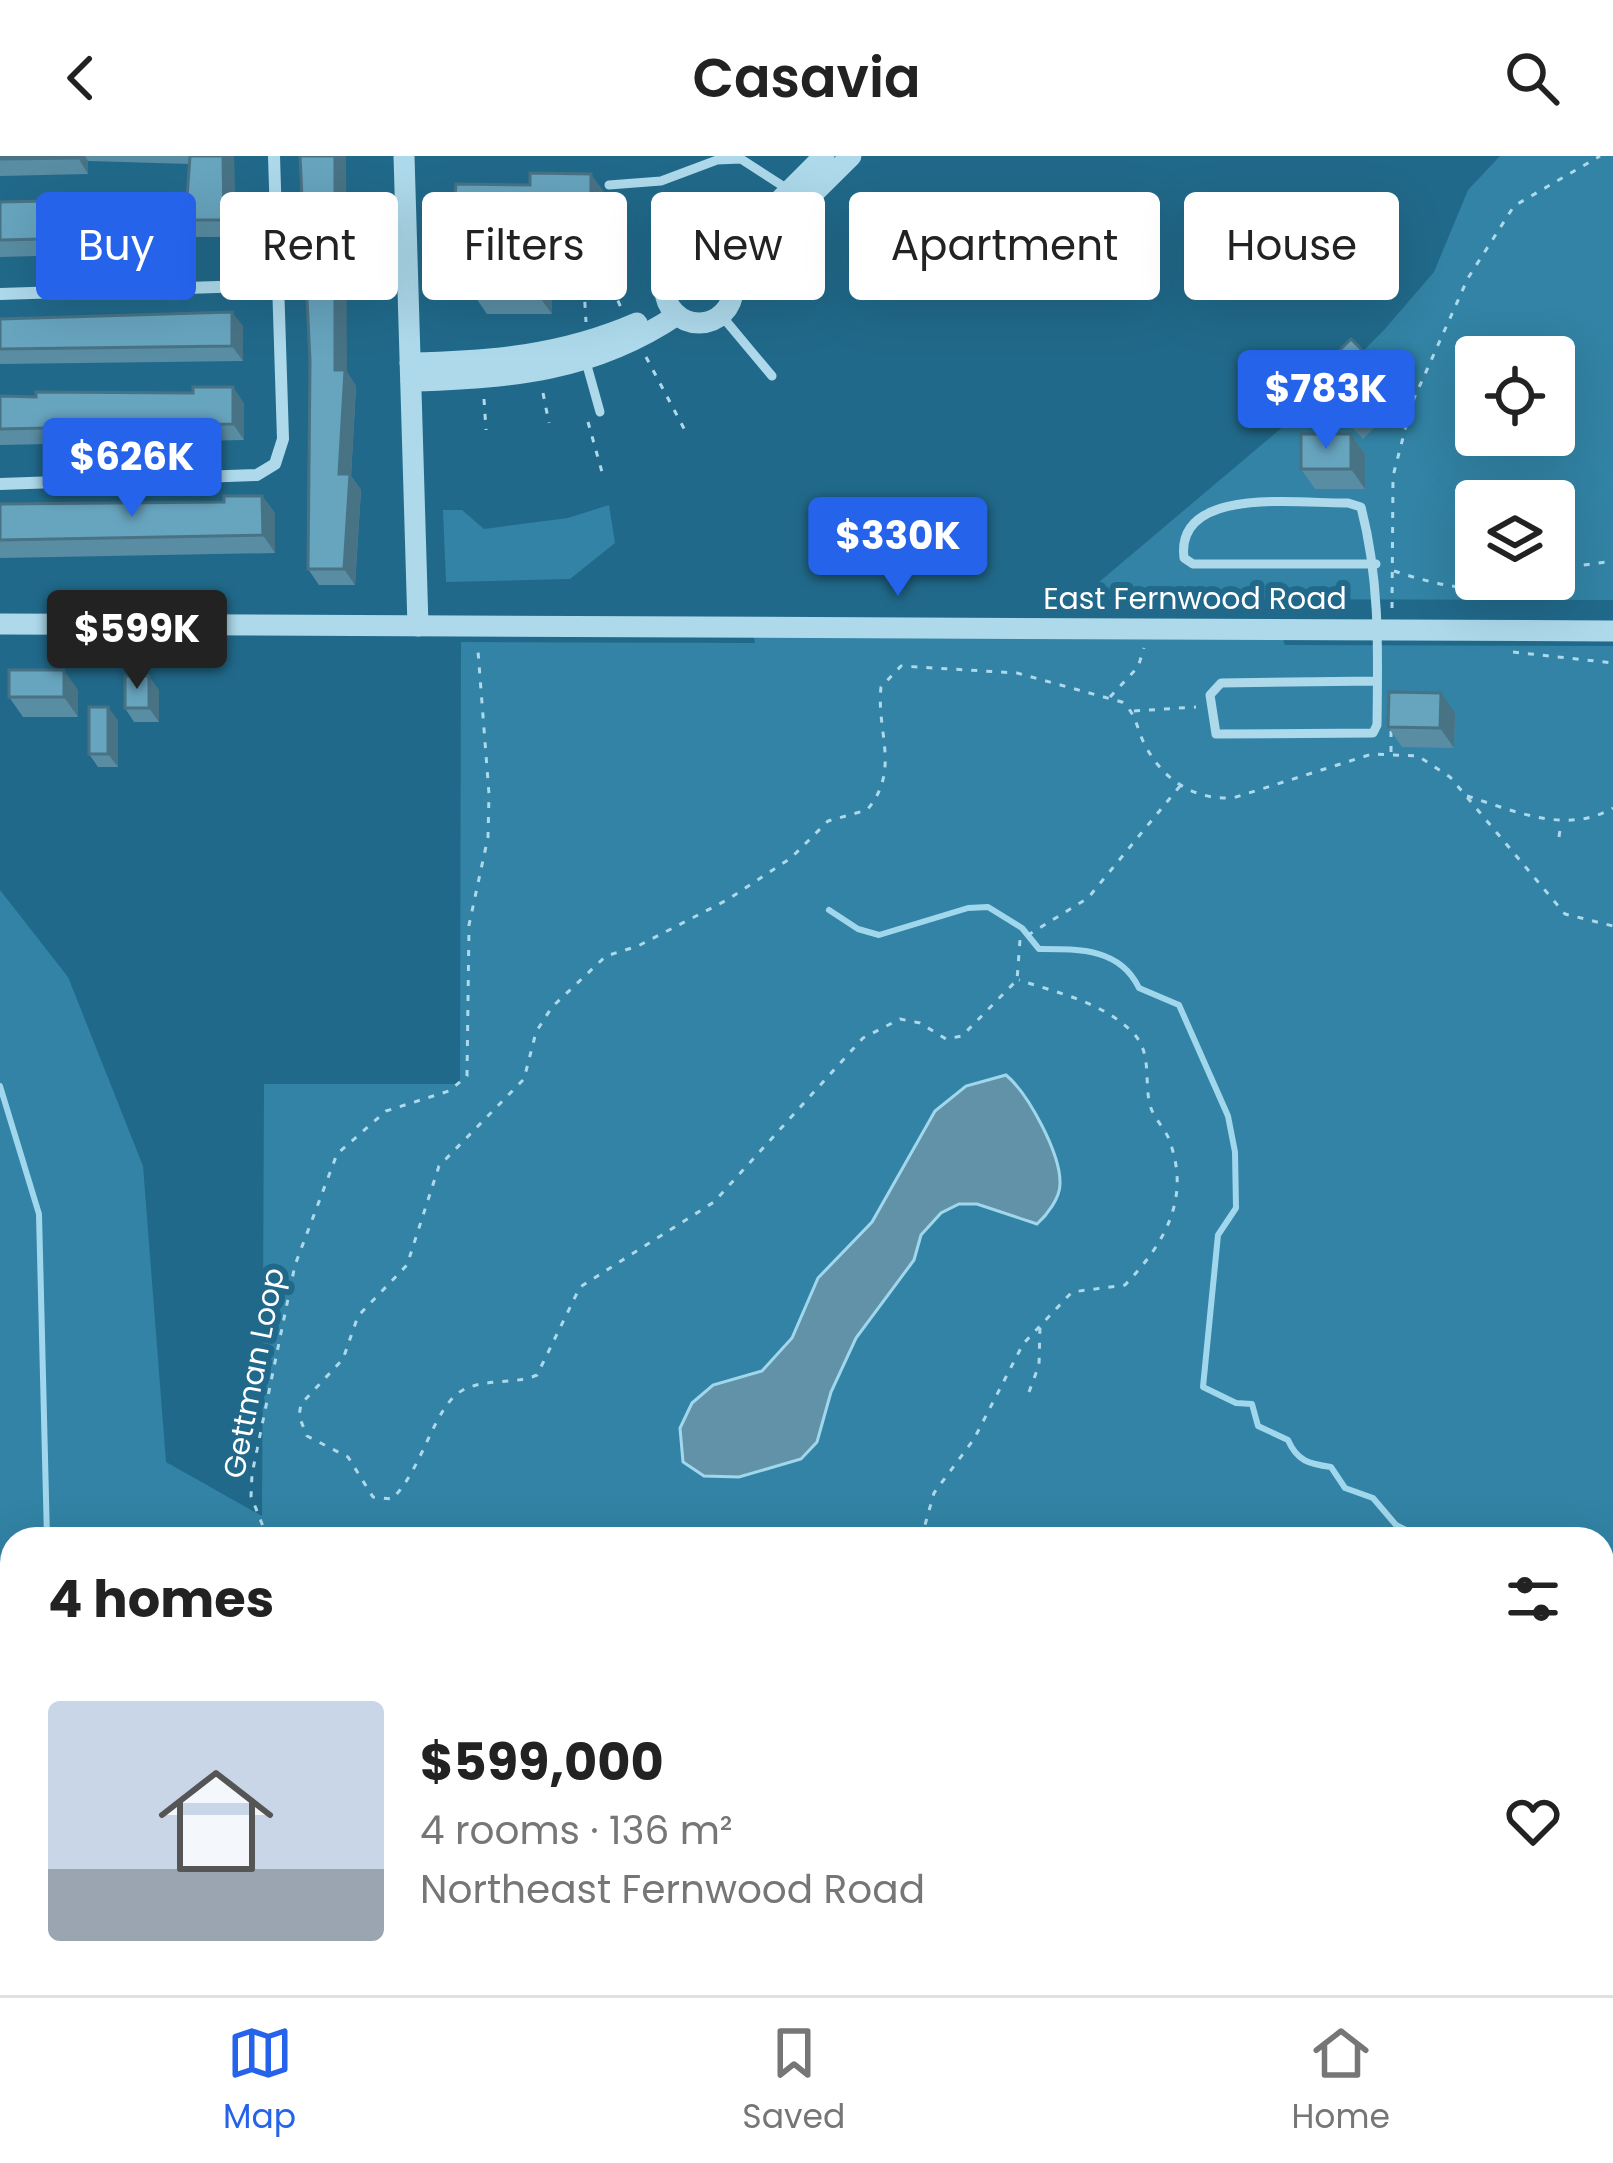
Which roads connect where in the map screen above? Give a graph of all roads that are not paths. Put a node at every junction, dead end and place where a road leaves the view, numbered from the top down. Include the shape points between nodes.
1 (274, 156) edge
2 (404, 156) edge
3 (824, 156) edge
4 (851, 156) edge
5 (609, 185) dead end
6 (789, 190) joint
7 (275, 192) edge
8 (810, 192) edge
9 (220, 287) edge
10 (0, 294) edge
11 (277, 300) edge
12 (669, 300) edge
13 (732, 300) edge
14 (673, 310) junction
15 (722, 315) junction
16 (586, 362) junction
17 (411, 372) junction
18 (772, 376) dead end
19 (600, 412) dead end
20 (0, 484) edge
21 (1376, 564) junction
22 (0, 624) edge
23 (418, 626) junction
24 (1385, 630) junction
25 (1613, 631) edge
26 (1377, 681) junction

1 - 7 street
2 - 17 street
3 - 6 street
4 - 8 street
5 - 6 lane via 661,181 741,159
9 - 10 street
11 - 20 street via 283,440 275,464 257,476
12 - 14 street
13 - 15 street
14 - 15 street via 705,323
14 - 16 street
14 - 17 street via 582,346
15 - 18 lane
16 - 17 street via 510,378
16 - 19 lane
17 - 23 street
21 - 21 lane via 1360,507 1348,503 1218,506 1183,539 1184,558 1193,564
21 - 24 lane
22 - 23 street, East Fernwood Road
23 - 24 street, East Fernwood Road
24 - 25 street, East Fernwood Road
24 - 26 lane
26 - 26 lane via 1376,730 1362,737 1222,736 1211,729 1211,689 1228,682

